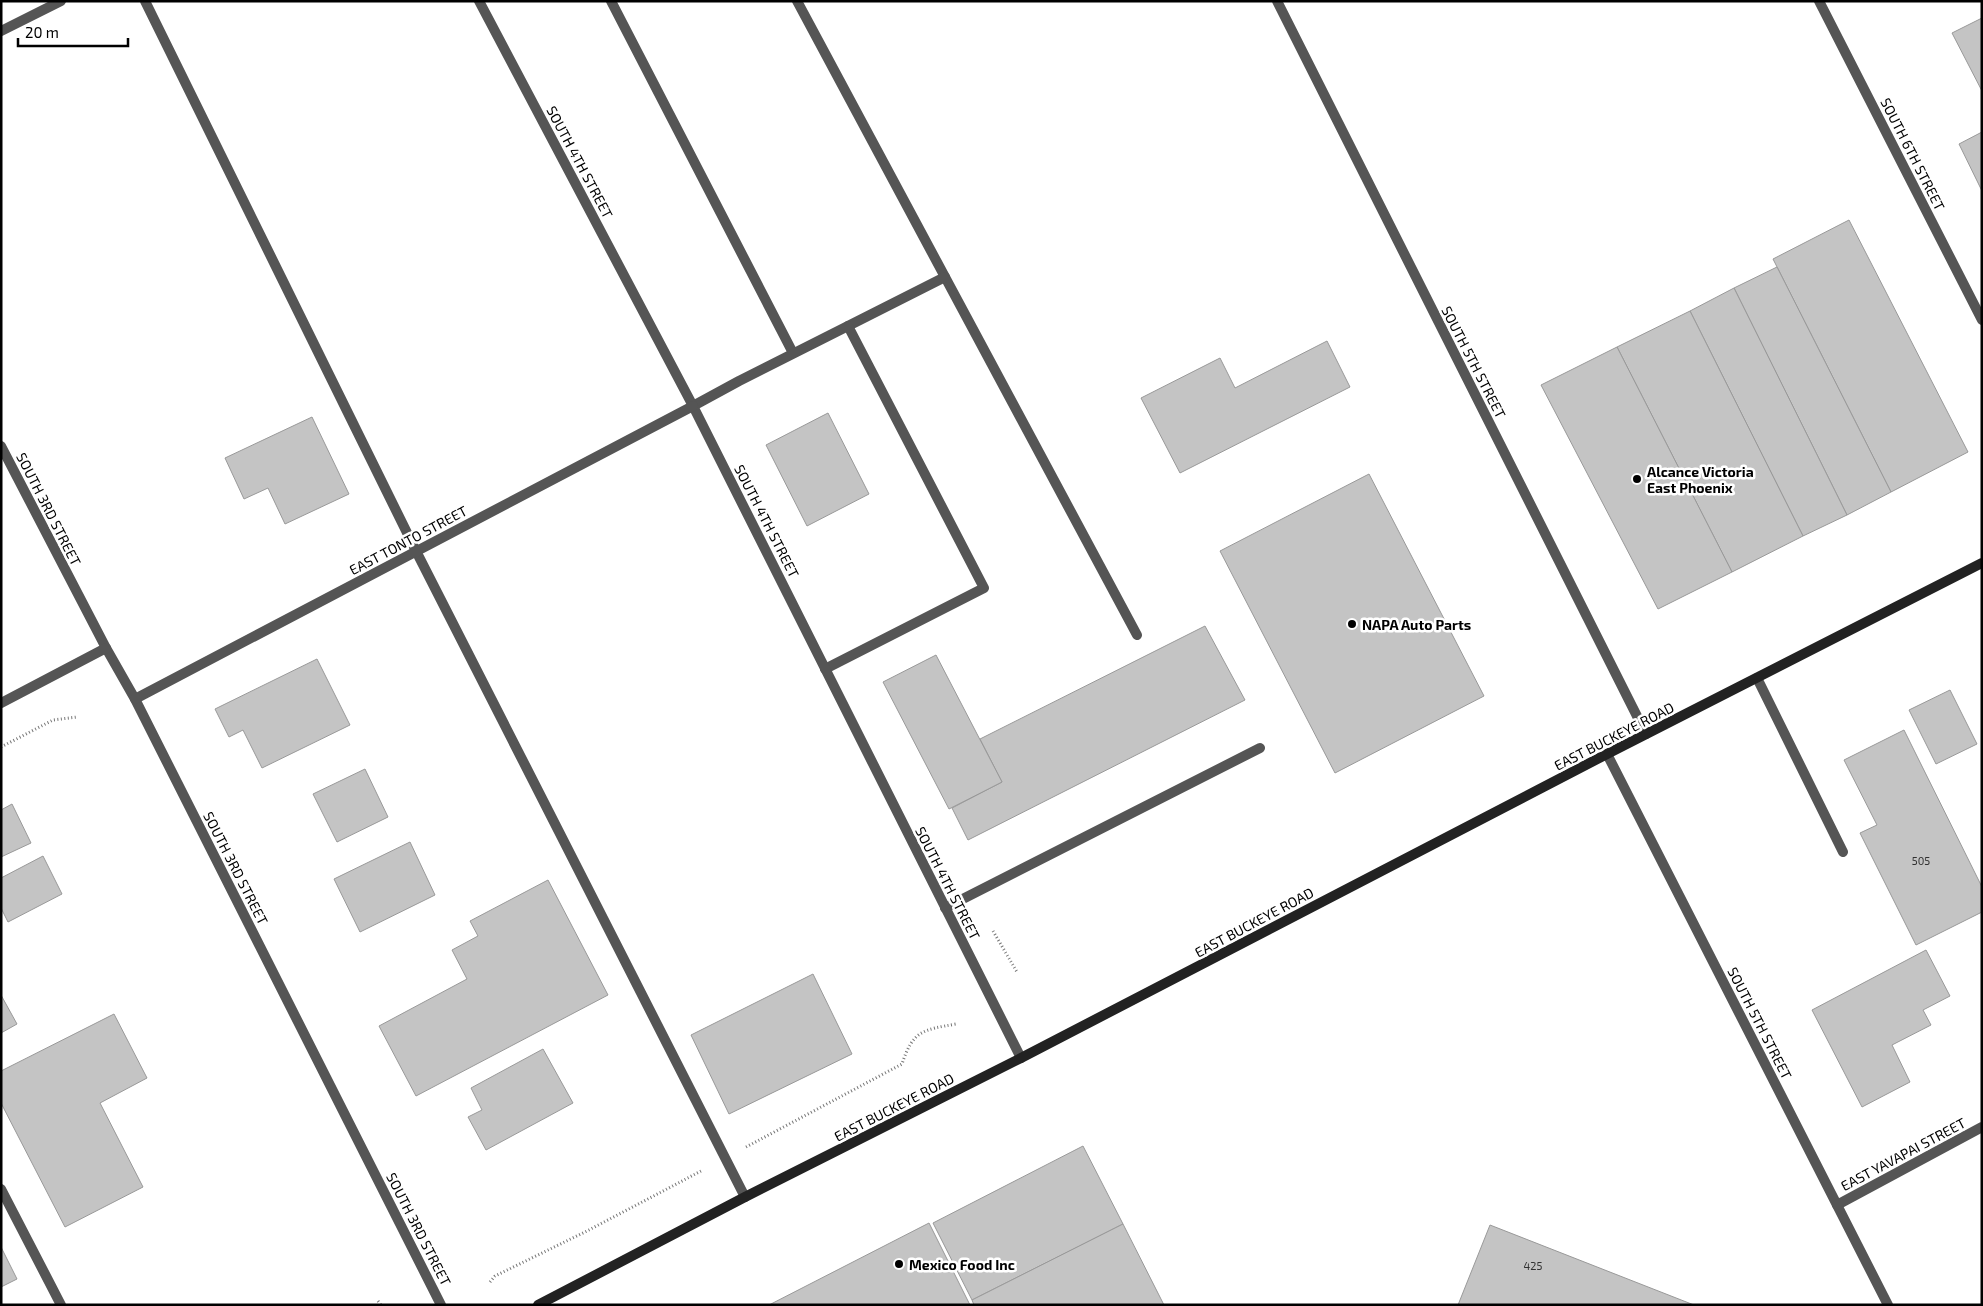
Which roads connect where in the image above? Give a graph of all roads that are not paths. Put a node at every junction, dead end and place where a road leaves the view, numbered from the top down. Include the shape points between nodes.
1 (61, 1) edge
2 (145, 1) edge
3 (479, 1) edge
4 (611, 1) edge
5 (797, 1) edge
6 (1277, 1) edge
7 (1819, 1) edge
8 (1, 31) edge
9 (945, 277) junction
10 (1982, 320) edge
11 (848, 326) junction
12 (793, 354) junction
13 (693, 406) junction
14 (1, 446) edge
15 (416, 551) junction
16 (1982, 563) edge
17 (1137, 635) dead end
18 (106, 648) junction
19 (825, 669) junction
20 (1757, 678) junction
21 (135, 698) junction
22 (1, 703) edge
23 (1646, 734) junction
24 (1260, 748) dead end
25 (1607, 754) junction
26 (1843, 852) dead end
27 (946, 908) junction
28 (1021, 1058) junction
29 (1982, 1127) edge
30 (1, 1190) edge
31 (745, 1197) junction
32 (1837, 1205) junction
33 (60, 1305) edge
34 (442, 1305) edge
35 (538, 1305) edge
36 (1888, 1305) edge

1 - 8 street
2 - 15 street
3 - 13 street, SOUTH 4TH STREET
4 - 12 street
5 - 9 street
6 - 23 street, SOUTH 5TH STREET
7 - 10 street, SOUTH 6TH STREET
9 - 11 street, EAST TONTO STREET
9 - 17 street
11 - 12 street, EAST TONTO STREET
11 - 19 street via 984,588
12 - 13 street, EAST TONTO STREET
13 - 15 street, EAST TONTO STREET
13 - 19 street, SOUTH 4TH STREET
14 - 18 street, SOUTH 3RD STREET
15 - 21 street, EAST TONTO STREET
15 - 31 street
16 - 20 main road, EAST BUCKEYE ROAD
18 - 21 street, SOUTH 3RD STREET
18 - 22 street
19 - 27 street, SOUTH 4TH STREET
20 - 23 main road, EAST BUCKEYE ROAD
20 - 26 street
21 - 34 street, SOUTH 3RD STREET
23 - 25 main road, EAST BUCKEYE ROAD
24 - 27 street
25 - 28 main road, EAST BUCKEYE ROAD
25 - 32 street, SOUTH 5TH STREET
27 - 28 street, SOUTH 4TH STREET
28 - 31 main road, EAST BUCKEYE ROAD
29 - 32 street, EAST YAVAPAI STREET
30 - 33 street
31 - 35 main road, EAST BUCKEYE ROAD
32 - 36 street, SOUTH 5TH STREET

